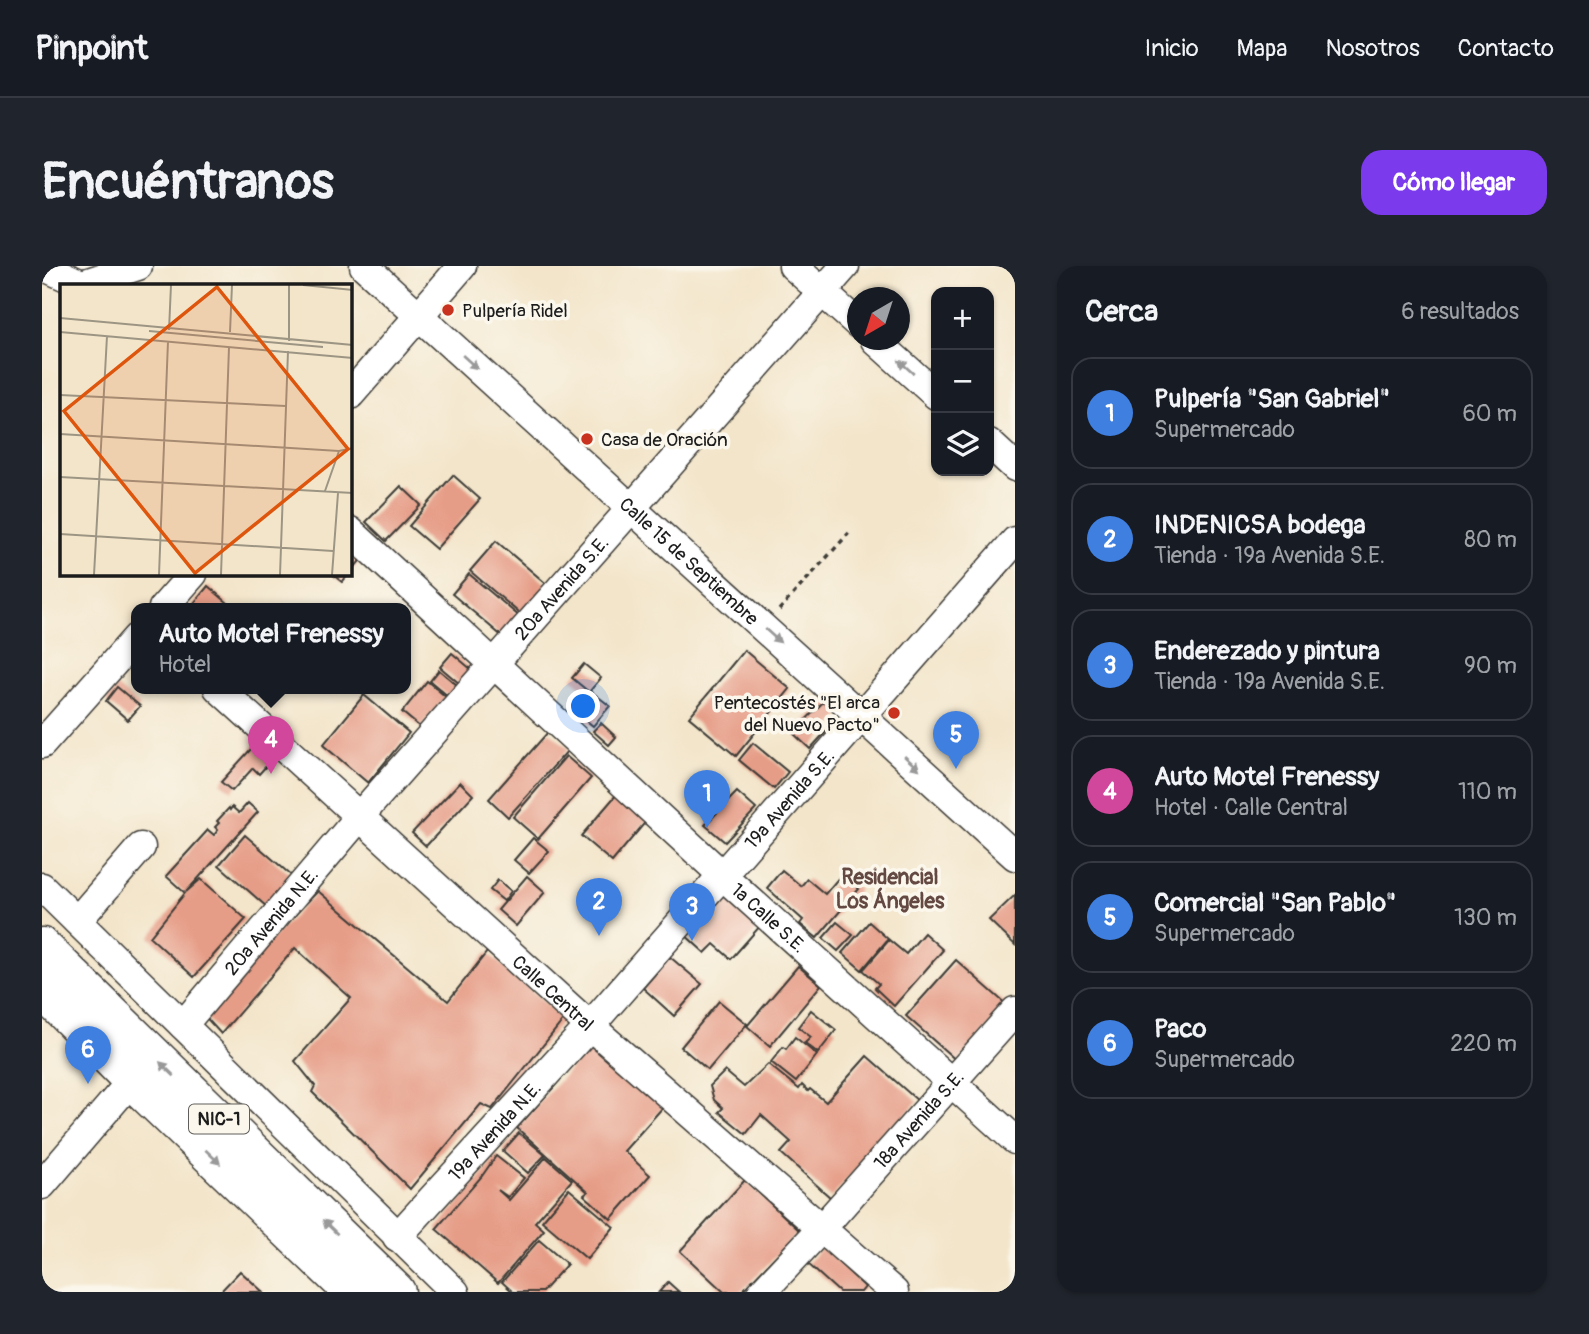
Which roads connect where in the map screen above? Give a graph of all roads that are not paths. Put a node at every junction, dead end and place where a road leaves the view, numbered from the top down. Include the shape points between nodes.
1 (42, 266) edge
2 (138, 266) edge
3 (364, 266) edge
4 (462, 266) edge
5 (793, 266) edge
6 (845, 266) edge
7 (83, 284) edge
8 (822, 292) junction
9 (847, 314) edge
10 (419, 316) junction
11 (886, 350) edge
12 (931, 391) edge
13 (352, 393) edge
14 (994, 448) edge
15 (1015, 467) edge
16 (632, 508) junction
17 (352, 533) edge
18 (1015, 541) edge
19 (191, 576) edge
20 (167, 603) edge
21 (131, 644) edge
22 (494, 664) junction
23 (225, 694) edge
24 (862, 717) junction
25 (42, 744) edge
26 (360, 816) junction
27 (141, 847) dead end
28 (1015, 856) edge
29 (723, 875) junction
30 (42, 887) edge
31 (77, 921) junction
32 (42, 947) edge
33 (42, 989) edge
34 (1015, 1011) edge
35 (183, 1025) junction
36 (590, 1026) junction
37 (132, 1080) junction
38 (952, 1084) junction
39 (1015, 1140) edge
40 (42, 1185) edge
41 (821, 1229) junction
42 (397, 1237) junction
43 (364, 1287) edge
44 (455, 1292) edge
45 (762, 1292) edge
46 (894, 1292) edge

1 - 7 street
2 - 7 street
3 - 10 street, Calle 15 de Septiembre
4 - 10 street
5 - 8 street
6 - 8 street, 20a Avenida S.E.
8 - 9 street
8 - 16 street, 20a Avenida S.E.
10 - 13 street
10 -> 16 street, Calle 15 de Septiembre
12 -> 11 street
14 - 15 street
16 - 22 street, 20a Avenida S.E.
16 -> 24 street, Calle 15 de Septiembre
17 - 22 street, 1a Calle S.E.
18 - 24 street, 19a Avenida S.E.
19 - 20 street
21 - 25 street
22 - 26 street, 20a Avenida S.E.
22 - 29 street, 1a Calle S.E.
23 - 26 street, Calle Central
24 -> 28 street, Calle 15 de Septiembre
24 - 29 street, 19a Avenida S.E.
26 - 35 street, 20a Avenida N.E.
26 - 36 street, Calle Central
27 - 31 street
29 - 36 street, 19a Avenida S.E.
29 - 38 street, 1a Calle S.E.
30 - 31 street
31 - 35 street
43 -> 32 highway, NIC-1
33 - 37 highway, NIC-1
34 - 38 street, 18a Avenida S.E.
35 - 42 street
36 - 41 street, Calle Central
36 - 42 street, 19a Avenida N.E.
37 - 40 street
37 -> 43 highway, NIC-1
38 - 39 street, 1a Calle S.E.
38 - 41 street, 18a Avenida S.E.
41 - 45 street, 18a Avenida S.E.
41 - 46 street, Calle Central
42 - 44 street

